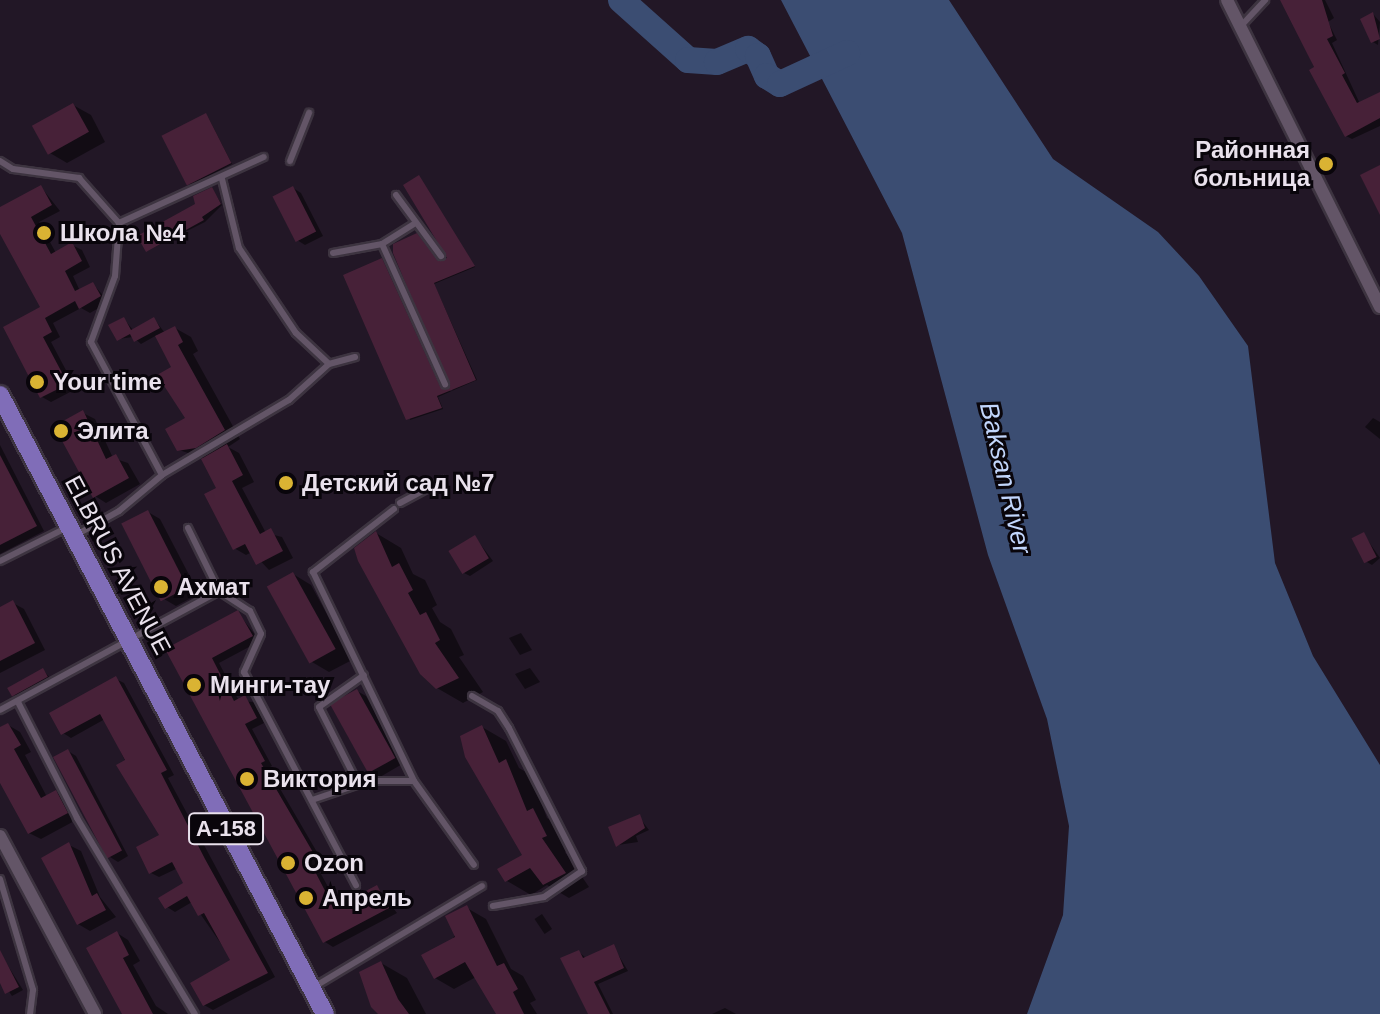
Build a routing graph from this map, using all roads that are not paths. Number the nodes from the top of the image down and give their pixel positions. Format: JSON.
{"nodes":[{"id":1,"x":1227,"y":0,"type":"edge"},
{"id":2,"x":1265,"y":0,"type":"edge"},
{"id":3,"x":1240,"y":27,"type":"junction"},
{"id":4,"x":309,"y":113,"type":"dead end"},
{"id":5,"x":264,"y":157,"type":"dead end"},
{"id":6,"x":0,"y":161,"type":"edge"},
{"id":7,"x":290,"y":161,"type":"dead end"},
{"id":8,"x":222,"y":179,"type":"junction"},
{"id":9,"x":396,"y":195,"type":"dead end"},
{"id":10,"x":119,"y":223,"type":"junction"},
{"id":11,"x":416,"y":223,"type":"junction"},
{"id":12,"x":382,"y":244,"type":"junction"},
{"id":13,"x":333,"y":253,"type":"dead end"},
{"id":14,"x":441,"y":256,"type":"dead end"},
{"id":15,"x":1380,"y":307,"type":"edge"},
{"id":16,"x":355,"y":357,"type":"dead end"},
{"id":17,"x":329,"y":364,"type":"junction"},
{"id":18,"x":445,"y":384,"type":"dead end"},
{"id":19,"x":0,"y":395,"type":"edge"},
{"id":20,"x":162,"y":475,"type":"junction"},
{"id":21,"x":443,"y":480,"type":"dead end"},
{"id":22,"x":400,"y":503,"type":"dead end"},
{"id":23,"x":394,"y":509,"type":"dead end"},
{"id":24,"x":188,"y":528,"type":"dead end"},
{"id":25,"x":73,"y":530,"type":"junction"},
{"id":26,"x":0,"y":561,"type":"edge"},
{"id":27,"x":219,"y":591,"type":"junction"},
{"id":28,"x":131,"y":642,"type":"junction"},
{"id":29,"x":364,"y":675,"type":"junction"},
{"id":30,"x":472,"y":696,"type":"dead end"},
{"id":31,"x":18,"y":702,"type":"junction"},
{"id":32,"x":0,"y":710,"type":"edge"},
{"id":33,"x":414,"y":781,"type":"junction"},
{"id":34,"x":358,"y":784,"type":"junction"},
{"id":35,"x":312,"y":800,"type":"junction"},
{"id":36,"x":0,"y":836,"type":"edge"},
{"id":37,"x":474,"y":865,"type":"dead end"},
{"id":38,"x":0,"y":879,"type":"edge"},
{"id":39,"x":356,"y":885,"type":"dead end"},
{"id":40,"x":482,"y":886,"type":"dead end"},
{"id":41,"x":493,"y":906,"type":"dead end"},
{"id":42,"x":311,"y":989,"type":"junction"},
{"id":43,"x":30,"y":1014,"type":"edge"},
{"id":44,"x":95,"y":1014,"type":"edge"},
{"id":45,"x":195,"y":1014,"type":"edge"},
{"id":46,"x":325,"y":1014,"type":"edge"}],
"edges":[{"from":1,"to":3,"type":"street"},
{"from":2,"to":3,"type":"lane"},
{"from":3,"to":15,"type":"street"},
{"from":4,"to":7,"type":"lane"},
{"from":5,"to":8,"type":"lane"},
{"from":6,"to":10,"type":"lane"},
{"from":8,"to":10,"type":"lane"},
{"from":8,"to":17,"type":"lane"},
{"from":9,"to":11,"type":"lane"},
{"from":10,"to":20,"type":"lane"},
{"from":11,"to":12,"type":"lane"},
{"from":11,"to":14,"type":"lane"},
{"from":12,"to":13,"type":"lane"},
{"from":12,"to":18,"type":"lane"},
{"from":16,"to":17,"type":"lane"},
{"from":17,"to":20,"type":"lane"},
{"from":19,"to":25,"type":"main road","name":"ELBRUS AVENUE","number":"А-158"},
{"from":20,"to":25,"type":"lane"},
{"from":21,"to":22,"type":"lane"},
{"from":23,"to":29,"type":"lane"},
{"from":24,"to":27,"type":"lane"},
{"from":25,"to":26,"type":"lane"},
{"from":25,"to":28,"type":"main road","name":"ELBRUS AVENUE","number":"А-158"},
{"from":27,"to":28,"type":"lane"},
{"from":27,"to":35,"type":"lane"},
{"from":28,"to":31,"type":"lane"},
{"from":28,"to":42,"type":"main road","name":"ELBRUS AVENUE","number":"А-158"},
{"from":29,"to":33,"type":"lane"},
{"from":29,"to":34,"type":"lane"},
{"from":30,"to":41,"type":"lane"},
{"from":31,"to":32,"type":"lane"},
{"from":31,"to":45,"type":"lane"},
{"from":33,"to":34,"type":"lane"},
{"from":33,"to":37,"type":"lane"},
{"from":34,"to":35,"type":"lane"},
{"from":35,"to":39,"type":"lane"},
{"from":36,"to":44,"type":"street"},
{"from":38,"to":43,"type":"lane"},
{"from":40,"to":42,"type":"lane"},
{"from":42,"to":46,"type":"main road","name":"ELBRUS AVENUE","number":"А-158"}]}
